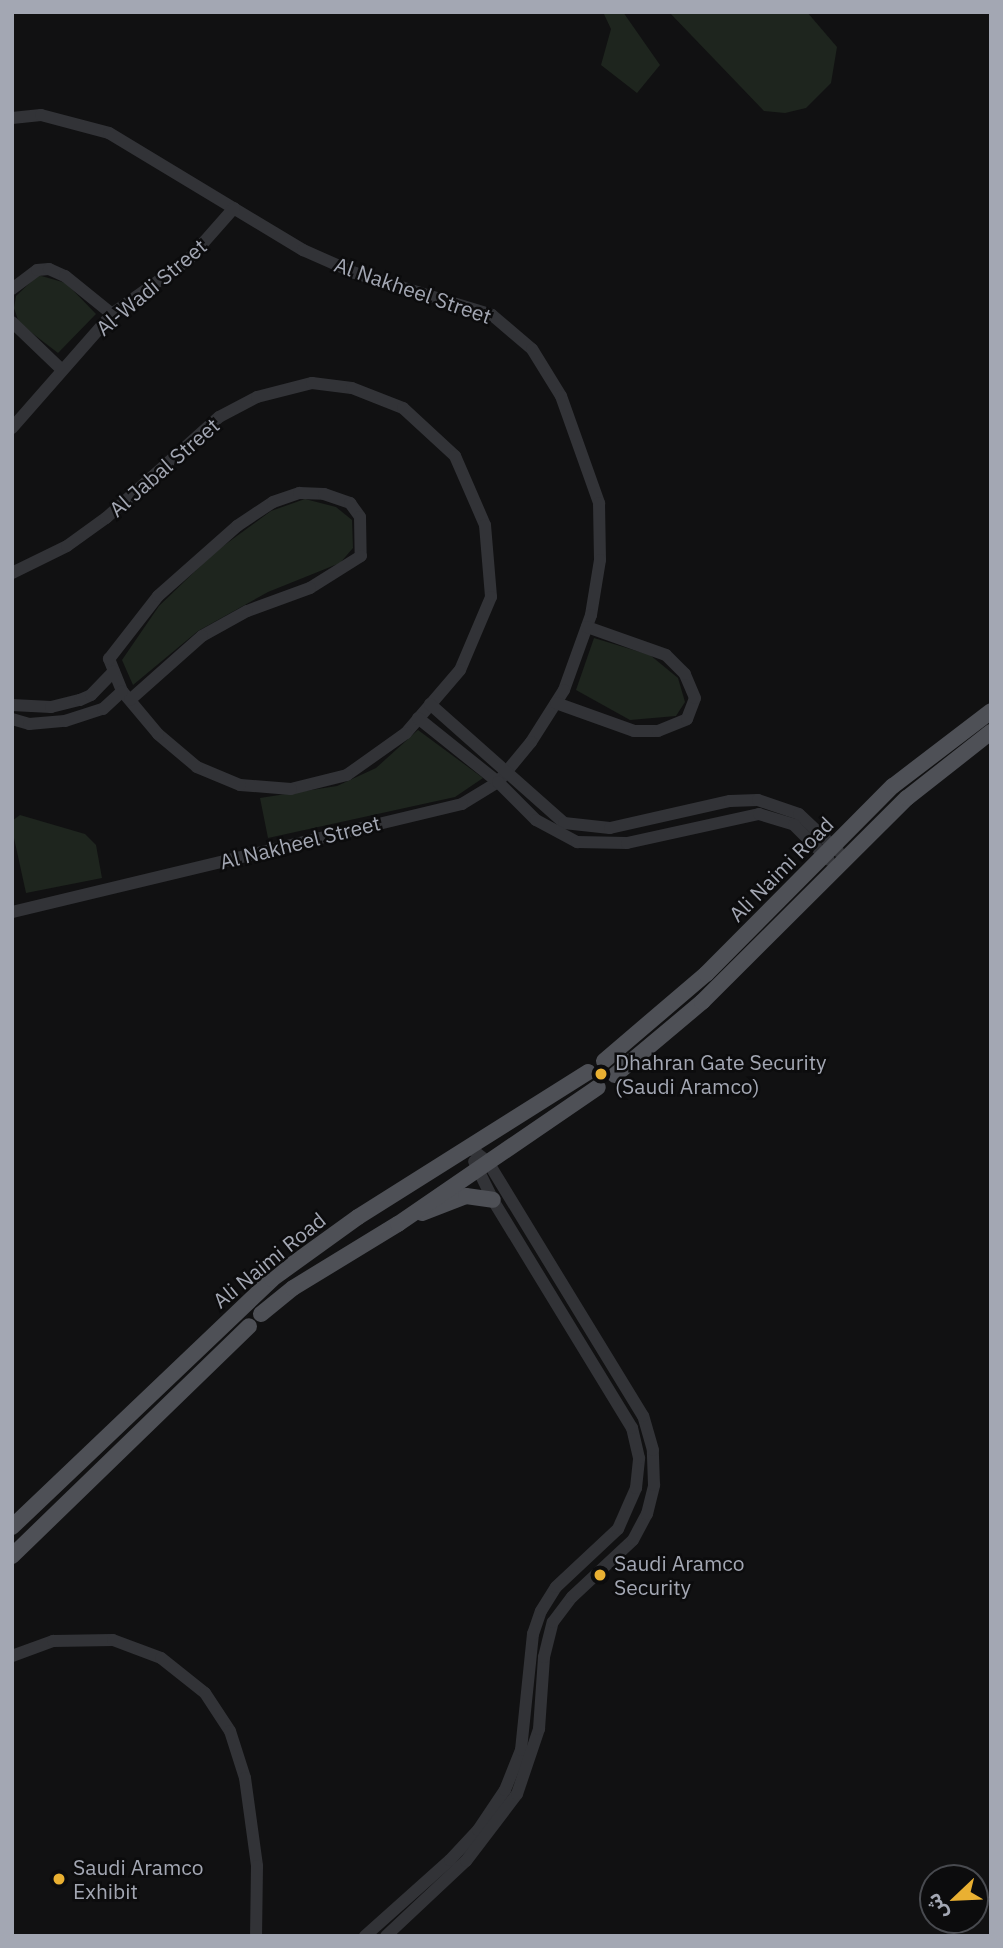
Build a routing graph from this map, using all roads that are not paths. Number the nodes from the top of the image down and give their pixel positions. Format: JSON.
{"nodes":[{"id":1,"x":12,"y":118,"type":"edge"},
{"id":2,"x":234,"y":208,"type":"junction"},
{"id":3,"x":12,"y":289,"type":"edge"},
{"id":4,"x":113,"y":314,"type":"junction"},
{"id":5,"x":12,"y":322,"type":"edge"},
{"id":6,"x":62,"y":370,"type":"junction"},
{"id":7,"x":12,"y":428,"type":"edge"},
{"id":8,"x":12,"y":573,"type":"edge"},
{"id":9,"x":587,"y":627,"type":"junction"},
{"id":10,"x":114,"y":671,"type":"junction"},
{"id":11,"x":126,"y":696,"type":"junction"},
{"id":12,"x":556,"y":703,"type":"junction"},
{"id":13,"x":430,"y":704,"type":"junction"},
{"id":14,"x":12,"y":705,"type":"edge"},
{"id":15,"x":991,"y":711,"type":"edge"},
{"id":16,"x":418,"y":718,"type":"junction"},
{"id":17,"x":12,"y":719,"type":"edge"},
{"id":18,"x":991,"y":732,"type":"edge"},
{"id":19,"x":502,"y":777,"type":"junction"},
{"id":20,"x":829,"y":851,"type":"junction"},
{"id":21,"x":842,"y":862,"type":"junction"},
{"id":22,"x":12,"y":912,"type":"edge"},
{"id":23,"x":622,"y":1046,"type":"junction"},
{"id":24,"x":634,"y":1060,"type":"junction"},
{"id":25,"x":604,"y":1061,"type":"dead end"},
{"id":26,"x":615,"y":1075,"type":"dead end"},
{"id":27,"x":470,"y":1147,"type":"junction"},
{"id":28,"x":482,"y":1166,"type":"junction"},
{"id":29,"x":493,"y":1200,"type":"junction"},
{"id":30,"x":398,"y":1224,"type":"junction"},
{"id":31,"x":261,"y":1314,"type":"dead end"},
{"id":32,"x":249,"y":1326,"type":"dead end"},
{"id":33,"x":12,"y":1527,"type":"edge"},
{"id":34,"x":618,"y":1529,"type":"junction"},
{"id":35,"x":633,"y":1540,"type":"junction"},
{"id":36,"x":12,"y":1556,"type":"edge"},
{"id":37,"x":556,"y":1587,"type":"junction"},
{"id":38,"x":572,"y":1597,"type":"junction"},
{"id":39,"x":12,"y":1656,"type":"edge"},
{"id":40,"x":257,"y":1932,"type":"edge"},
{"id":41,"x":365,"y":1936,"type":"edge"},
{"id":42,"x":386,"y":1936,"type":"edge"}],
"edges":[{"from":1,"to":2,"type":"street","name":"Al Nakheel Street"},
{"from":2,"to":4,"type":"street","name":"Al-Wadi Street"},
{"from":2,"to":9,"type":"street","name":"Al Nakheel Street"},
{"from":3,"to":4,"type":"street"},
{"from":4,"to":6,"type":"street","name":"Al-Wadi Street"},
{"from":5,"to":6,"type":"street"},
{"from":6,"to":7,"type":"street","name":"Al-Wadi Street"},
{"from":8,"to":13,"type":"street","name":"Al Jabal Street"},
{"from":9,"to":12,"type":"street","name":"Al Nakheel Street"},
{"from":9,"to":12,"type":"street"},
{"from":10,"to":11,"type":"street"},
{"from":10,"to":11,"type":"street"},
{"from":10,"to":14,"type":"street"},
{"from":11,"to":16,"type":"street","name":"Al Jabal Street"},
{"from":11,"to":17,"type":"street"},
{"from":12,"to":19,"type":"street","name":"Al Nakheel Street"},
{"from":13,"to":16,"type":"street","name":"Al Jabal Street"},
{"from":13,"to":19,"type":"street"},
{"from":15,"to":20,"type":"main road","name":"Ali Naimi Road"},
{"from":16,"to":19,"type":"street"},
{"from":18,"to":21,"type":"main road","name":"Ali Naimi Road"},
{"from":19,"to":20,"type":"street"},
{"from":19,"to":22,"type":"street","name":"Al Nakheel Street"},
{"from":20,"to":21,"type":"street"},
{"from":20,"to":23,"type":"main road","name":"Ali Naimi Road"},
{"from":21,"to":24,"type":"main road","name":"Ali Naimi Road"},
{"from":23,"to":24,"type":"main road"},
{"from":23,"to":25,"type":"main road","name":"Ali Naimi Road"},
{"from":24,"to":26,"type":"main road","name":"Ali Naimi Road"},
{"from":27,"to":28,"type":"street"},
{"from":27,"to":28,"type":"main road","name":"Ali Naimi Road"},
{"from":27,"to":33,"type":"main road","name":"Ali Naimi Road"},
{"from":28,"to":29,"type":"street"},
{"from":28,"to":30,"type":"main road","name":"Ali Naimi Road"},
{"from":28,"to":35,"type":"street"},
{"from":29,"to":30,"type":"main road"},
{"from":29,"to":34,"type":"street"},
{"from":30,"to":31,"type":"main road","name":"Ali Naimi Road"},
{"from":32,"to":36,"type":"main road","name":"Ali Naimi Road"},
{"from":34,"to":35,"type":"street"},
{"from":34,"to":37,"type":"street"},
{"from":35,"to":38,"type":"street"},
{"from":37,"to":38,"type":"street"},
{"from":37,"to":41,"type":"street"},
{"from":38,"to":42,"type":"street"},
{"from":39,"to":40,"type":"street"}]}
